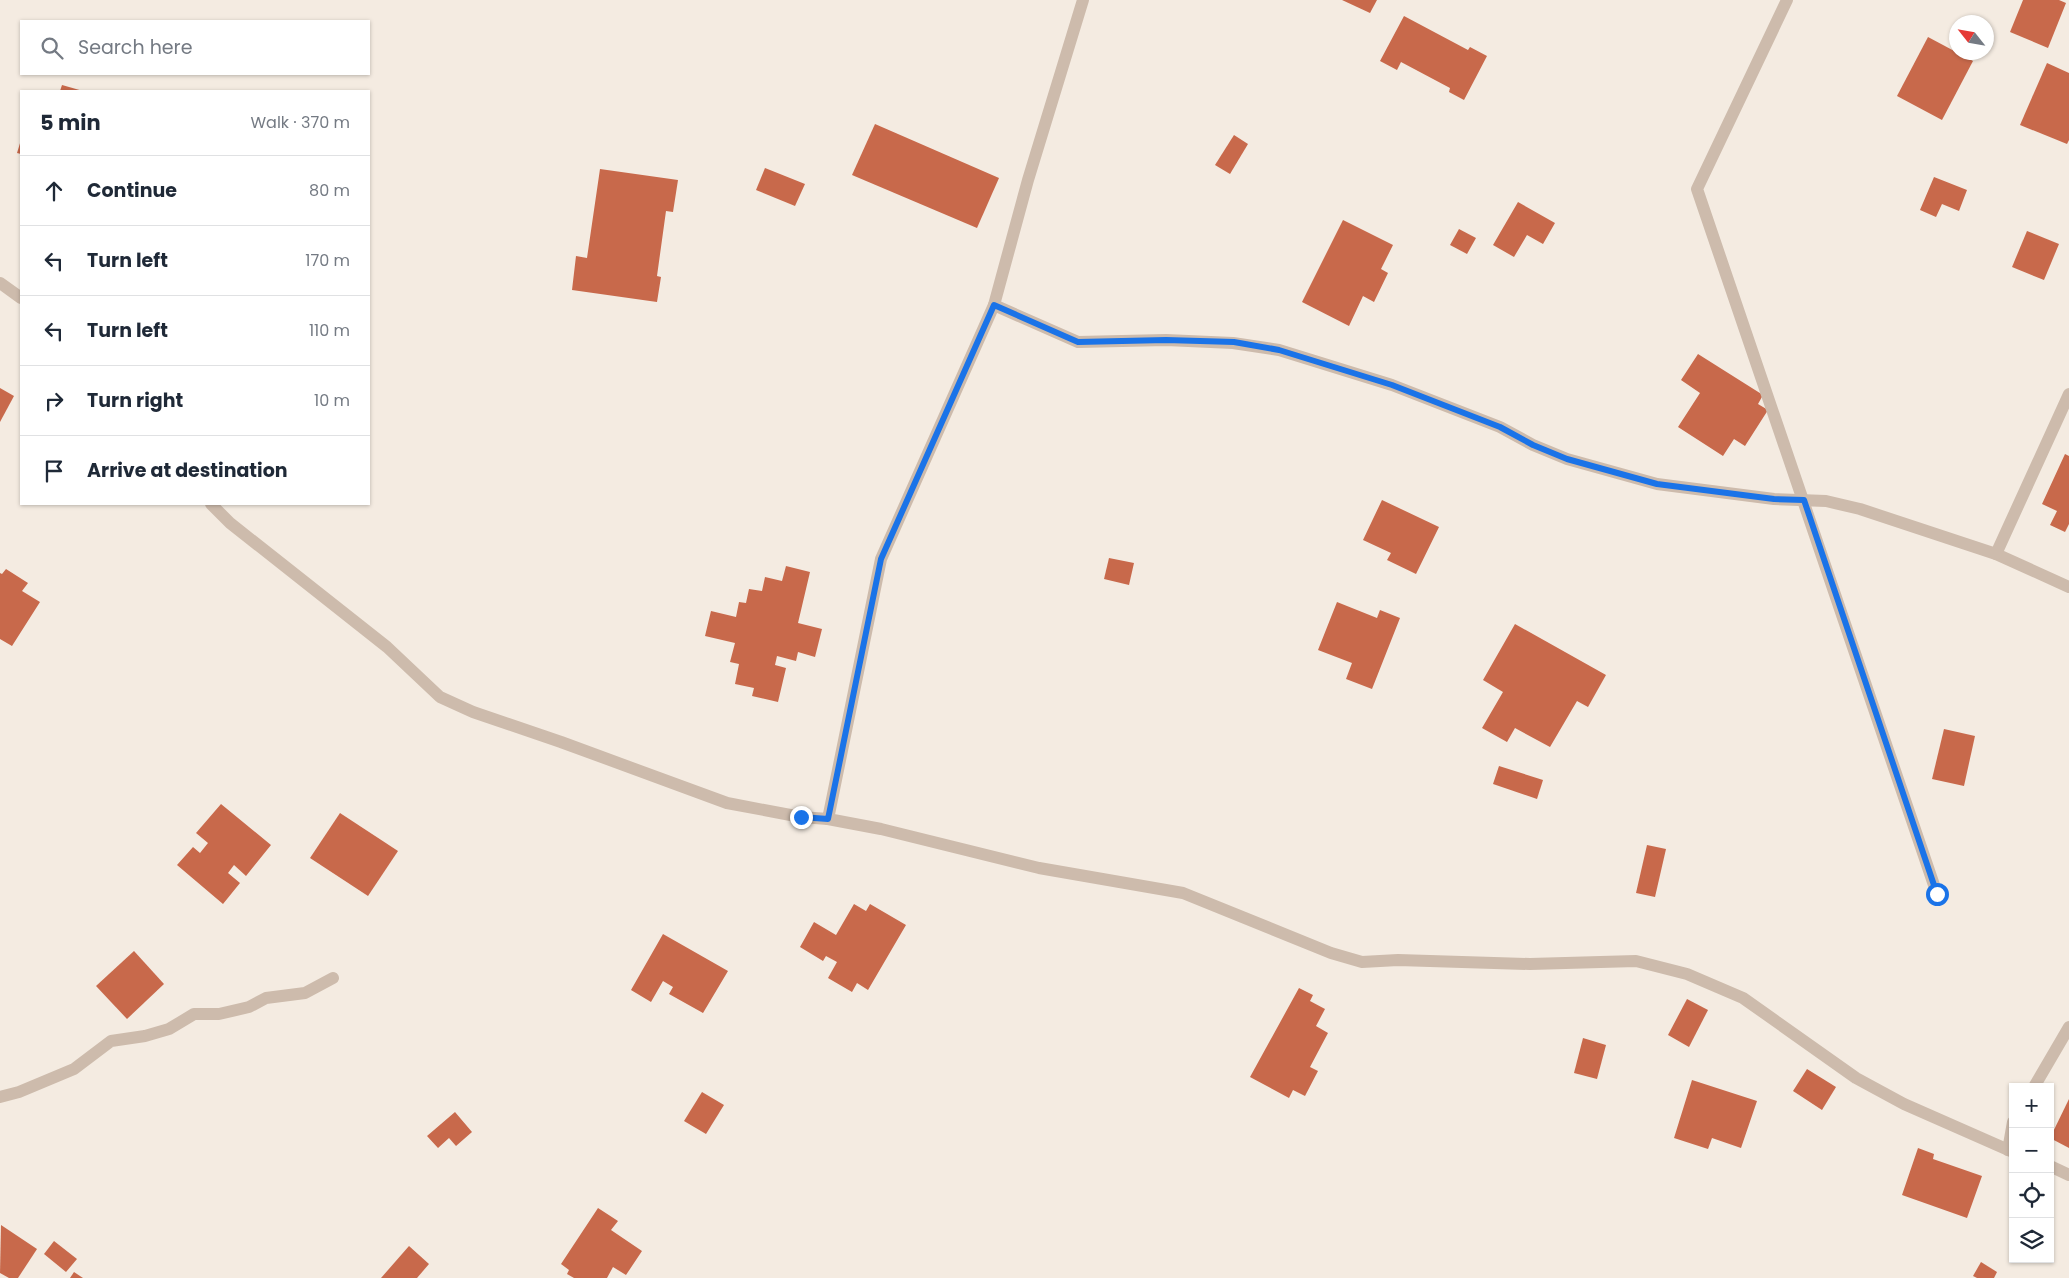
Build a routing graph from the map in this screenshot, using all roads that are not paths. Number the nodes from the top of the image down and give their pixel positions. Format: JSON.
{"nodes":[{"id":1,"x":1083,"y":0,"type":"edge"},
{"id":2,"x":1786,"y":0,"type":"edge"},
{"id":3,"x":0,"y":283,"type":"edge"},
{"id":4,"x":20,"y":297,"type":"edge"},
{"id":5,"x":994,"y":305,"type":"junction"},
{"id":6,"x":2069,"y":394,"type":"edge"},
{"id":7,"x":1804,"y":500,"type":"junction"},
{"id":8,"x":212,"y":505,"type":"edge"},
{"id":9,"x":1996,"y":554,"type":"junction"},
{"id":10,"x":2069,"y":587,"type":"edge"},
{"id":11,"x":828,"y":819,"type":"junction"},
{"id":12,"x":1937,"y":894,"type":"dead end"},
{"id":13,"x":333,"y":978,"type":"dead end"},
{"id":14,"x":2069,"y":1027,"type":"edge"},
{"id":15,"x":2036,"y":1083,"type":"edge"},
{"id":16,"x":0,"y":1096,"type":"edge"},
{"id":17,"x":2009,"y":1151,"type":"edge"},
{"id":18,"x":2054,"y":1168,"type":"edge"},
{"id":19,"x":2069,"y":1175,"type":"edge"}],
"edges":[{"from":1,"to":5,"type":"street"},
{"from":2,"to":7,"type":"street"},
{"from":3,"to":4,"type":"street"},
{"from":5,"to":7,"type":"street"},
{"from":5,"to":11,"type":"street"},
{"from":6,"to":9,"type":"street"},
{"from":7,"to":9,"type":"street"},
{"from":7,"to":12,"type":"street"},
{"from":8,"to":11,"type":"street"},
{"from":9,"to":10,"type":"street"},
{"from":11,"to":17,"type":"street"},
{"from":13,"to":16,"type":"street"},
{"from":14,"to":15,"type":"street"},
{"from":18,"to":19,"type":"street"}]}
